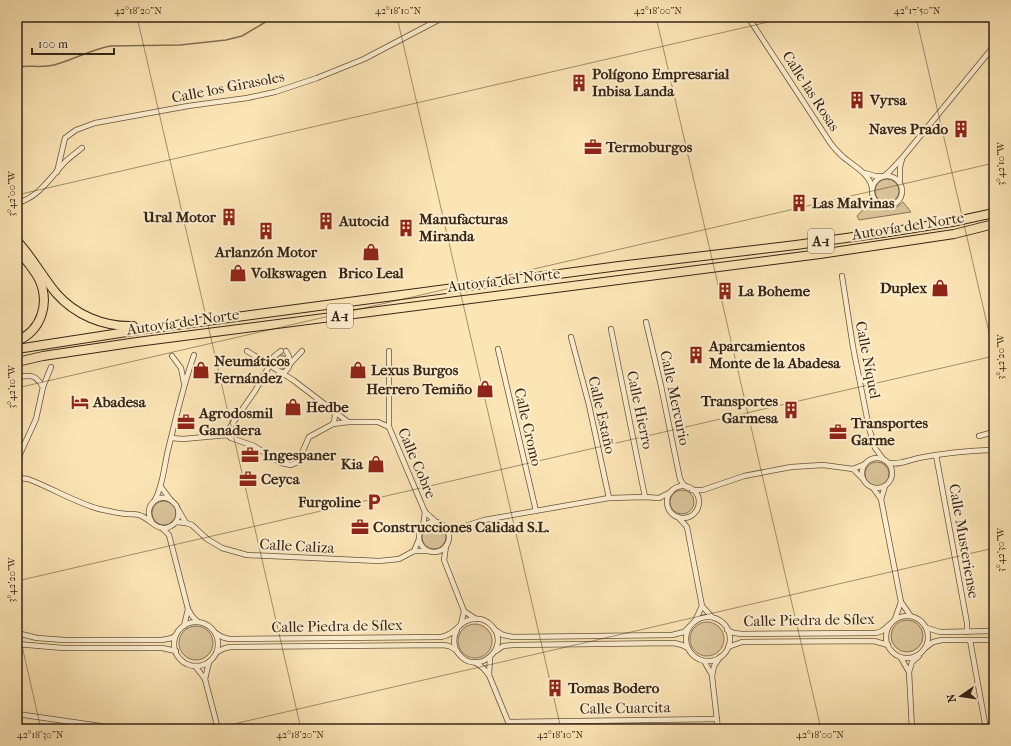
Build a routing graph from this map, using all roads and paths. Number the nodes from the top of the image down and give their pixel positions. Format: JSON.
{"nodes":[{"id":1,"x":444,"y":17,"type":"edge"},
{"id":2,"x":748,"y":17,"type":"edge"},
{"id":3,"x":994,"y":46,"type":"edge"},
{"id":4,"x":82,"y":148,"type":"dead end"},
{"id":5,"x":902,"y":157,"type":"junction"},
{"id":6,"x":57,"y":172,"type":"junction"},
{"id":7,"x":861,"y":172,"type":"junction"},
{"id":8,"x":882,"y":176,"type":"junction"},
{"id":9,"x":900,"y":181,"type":"junction"},
{"id":10,"x":872,"y":188,"type":"junction"},
{"id":11,"x":17,"y":203,"type":"edge"},
{"id":12,"x":994,"y":213,"type":"edge"},
{"id":13,"x":994,"y":224,"type":"edge"},
{"id":14,"x":994,"y":229,"type":"edge"},
{"id":15,"x":954,"y":234,"type":"junction"},
{"id":16,"x":17,"y":241,"type":"edge"},
{"id":17,"x":17,"y":250,"type":"edge"},
{"id":18,"x":842,"y":276,"type":"dead end"},
{"id":19,"x":646,"y":322,"type":"dead end"},
{"id":20,"x":166,"y":326,"type":"junction"},
{"id":21,"x":611,"y":329,"type":"dead end"},
{"id":22,"x":571,"y":337,"type":"dead end"},
{"id":23,"x":17,"y":341,"type":"edge"},
{"id":24,"x":17,"y":349,"type":"edge"},
{"id":25,"x":498,"y":350,"type":"dead end"},
{"id":26,"x":247,"y":351,"type":"dead end"},
{"id":27,"x":302,"y":351,"type":"dead end"},
{"id":28,"x":389,"y":351,"type":"dead end"},
{"id":29,"x":194,"y":355,"type":"dead end"},
{"id":30,"x":172,"y":356,"type":"dead end"},
{"id":31,"x":272,"y":360,"type":"junction"},
{"id":32,"x":17,"y":362,"type":"edge"},
{"id":33,"x":269,"y":366,"type":"junction"},
{"id":34,"x":289,"y":366,"type":"junction"},
{"id":35,"x":51,"y":367,"type":"dead end"},
{"id":36,"x":277,"y":371,"type":"junction"},
{"id":37,"x":17,"y":377,"type":"edge"},
{"id":38,"x":293,"y":380,"type":"junction"},
{"id":39,"x":184,"y":384,"type":"junction"},
{"id":40,"x":42,"y":387,"type":"junction"},
{"id":41,"x":334,"y":411,"type":"junction"},
{"id":42,"x":348,"y":422,"type":"junction"},
{"id":43,"x":333,"y":424,"type":"junction"},
{"id":44,"x":389,"y":427,"type":"junction"},
{"id":45,"x":994,"y":432,"type":"edge"},
{"id":46,"x":227,"y":435,"type":"junction"},
{"id":47,"x":979,"y":436,"type":"dead end"},
{"id":48,"x":171,"y":438,"type":"junction"},
{"id":49,"x":875,"y":448,"type":"junction"},
{"id":50,"x":994,"y":451,"type":"edge"},
{"id":51,"x":936,"y":455,"type":"junction"},
{"id":52,"x":886,"y":461,"type":"junction"},
{"id":53,"x":866,"y":463,"type":"junction"},
{"id":54,"x":899,"y":464,"type":"junction"},
{"id":55,"x":853,"y":469,"type":"junction"},
{"id":56,"x":892,"y":475,"type":"junction"},
{"id":57,"x":19,"y":478,"type":"junction"},
{"id":58,"x":680,"y":478,"type":"junction"},
{"id":59,"x":863,"y":479,"type":"junction"},
{"id":60,"x":885,"y":486,"type":"junction"},
{"id":61,"x":161,"y":487,"type":"junction"},
{"id":62,"x":873,"y":488,"type":"junction"},
{"id":63,"x":690,"y":489,"type":"junction"},
{"id":64,"x":703,"y":490,"type":"junction"},
{"id":65,"x":17,"y":491,"type":"edge"},
{"id":66,"x":672,"y":492,"type":"junction"},
{"id":67,"x":645,"y":497,"type":"junction"},
{"id":68,"x":609,"y":498,"type":"junction"},
{"id":69,"x":659,"y":498,"type":"junction"},
{"id":70,"x":881,"y":499,"type":"junction"},
{"id":71,"x":155,"y":500,"type":"junction"},
{"id":72,"x":170,"y":500,"type":"junction"},
{"id":73,"x":699,"y":503,"type":"junction"},
{"id":74,"x":668,"y":508,"type":"junction"},
{"id":75,"x":149,"y":509,"type":"junction"},
{"id":76,"x":179,"y":511,"type":"junction"},
{"id":77,"x":536,"y":511,"type":"junction"},
{"id":78,"x":425,"y":512,"type":"junction"},
{"id":79,"x":138,"y":514,"type":"junction"},
{"id":80,"x":692,"y":515,"type":"junction"},
{"id":81,"x":678,"y":517,"type":"junction"},
{"id":82,"x":152,"y":522,"type":"junction"},
{"id":83,"x":436,"y":522,"type":"junction"},
{"id":84,"x":175,"y":523,"type":"junction"},
{"id":85,"x":186,"y":523,"type":"junction"},
{"id":86,"x":423,"y":526,"type":"junction"},
{"id":87,"x":687,"y":526,"type":"junction"},
{"id":88,"x":162,"y":528,"type":"junction"},
{"id":89,"x":456,"y":528,"type":"junction"},
{"id":90,"x":446,"y":529,"type":"junction"},
{"id":91,"x":169,"y":536,"type":"junction"},
{"id":92,"x":449,"y":538,"type":"junction"},
{"id":93,"x":419,"y":539,"type":"junction"},
{"id":94,"x":446,"y":546,"type":"junction"},
{"id":95,"x":428,"y":551,"type":"junction"},
{"id":96,"x":414,"y":552,"type":"junction"},
{"id":97,"x":434,"y":552,"type":"junction"},
{"id":98,"x":444,"y":560,"type":"junction"},
{"id":99,"x":901,"y":602,"type":"junction"},
{"id":100,"x":702,"y":606,"type":"junction"},
{"id":101,"x":188,"y":609,"type":"junction"},
{"id":102,"x":464,"y":611,"type":"junction"},
{"id":103,"x":910,"y":615,"type":"junction"},
{"id":104,"x":712,"y":617,"type":"junction"},
{"id":105,"x":476,"y":619,"type":"junction"},
{"id":106,"x":895,"y":619,"type":"junction"},
{"id":107,"x":696,"y":621,"type":"junction"},
{"id":108,"x":198,"y":622,"type":"junction"},
{"id":109,"x":461,"y":624,"type":"junction"},
{"id":110,"x":889,"y":625,"type":"junction"},
{"id":111,"x":184,"y":626,"type":"junction"},
{"id":112,"x":689,"y":627,"type":"junction"},
{"id":113,"x":926,"y":628,"type":"junction"},
{"id":114,"x":457,"y":630,"type":"junction"},
{"id":115,"x":495,"y":630,"type":"junction"},
{"id":116,"x":728,"y":630,"type":"junction"},
{"id":117,"x":994,"y":631,"type":"edge"},
{"id":118,"x":967,"y":632,"type":"junction"},
{"id":119,"x":17,"y":633,"type":"edge"},
{"id":120,"x":216,"y":633,"type":"junction"},
{"id":121,"x":176,"y":635,"type":"junction"},
{"id":122,"x":970,"y":640,"type":"junction"},
{"id":123,"x":994,"y":640,"type":"edge"},
{"id":124,"x":17,"y":644,"type":"edge"},
{"id":125,"x":888,"y":645,"type":"junction"},
{"id":126,"x":728,"y":647,"type":"junction"},
{"id":127,"x":688,"y":648,"type":"junction"},
{"id":128,"x":925,"y":648,"type":"junction"},
{"id":129,"x":456,"y":650,"type":"junction"},
{"id":130,"x":176,"y":651,"type":"junction"},
{"id":131,"x":217,"y":652,"type":"junction"},
{"id":132,"x":494,"y":652,"type":"junction"},
{"id":133,"x":920,"y":654,"type":"junction"},
{"id":134,"x":900,"y":656,"type":"junction"},
{"id":135,"x":490,"y":657,"type":"junction"},
{"id":136,"x":720,"y":657,"type":"junction"},
{"id":137,"x":704,"y":660,"type":"junction"},
{"id":138,"x":208,"y":662,"type":"junction"},
{"id":139,"x":475,"y":662,"type":"junction"},
{"id":140,"x":195,"y":666,"type":"junction"},
{"id":141,"x":909,"y":672,"type":"junction"},
{"id":142,"x":489,"y":675,"type":"junction"},
{"id":143,"x":712,"y":676,"type":"junction"},
{"id":144,"x":205,"y":679,"type":"junction"},
{"id":145,"x":17,"y":714,"type":"edge"},
{"id":146,"x":717,"y":719,"type":"junction"},
{"id":147,"x":508,"y":722,"type":"junction"},
{"id":148,"x":511,"y":728,"type":"edge"},
{"id":149,"x":912,"y":728,"type":"edge"},
{"id":150,"x":122,"y":729,"type":"edge"},
{"id":151,"x":218,"y":729,"type":"edge"},
{"id":152,"x":504,"y":729,"type":"edge"},
{"id":153,"x":718,"y":729,"type":"edge"},
{"id":154,"x":986,"y":729,"type":"edge"}],
"edges":[{"from":1,"to":6,"type":"street","name":"Calle los Girasoles"},
{"from":2,"to":7,"type":"street","name":"Calle las Rosas"},
{"from":3,"to":5,"type":"street"},
{"from":4,"to":6,"type":"street"},
{"from":5,"to":8,"type":"street"},
{"from":5,"to":9,"type":"street"},
{"from":6,"to":11,"type":"street"},
{"from":7,"to":8,"type":"street","name":"Calle las Rosas"},
{"from":7,"to":10,"type":"street","name":"Calle las Rosas"},
{"from":8,"to":9,"type":"street"},
{"from":8,"to":10,"type":"street"},
{"from":9,"to":10,"type":"street"},
{"from":12,"to":20,"type":"highway","name":"Autovía del Norte","number":"A-1"},
{"from":13,"to":15,"type":"highway","name":"Autovía del Norte","number":"A-1"},
{"from":14,"to":15,"type":"highway"},
{"from":15,"to":32,"type":"highway","name":"Autovía del Norte","number":"A-1"},
{"from":16,"to":20,"type":"highway"},
{"from":17,"to":23,"type":"highway"},
{"from":18,"to":49,"type":"street","name":"Calle Níquel"},
{"from":19,"to":58,"type":"street","name":"Calle Mercurio"},
{"from":20,"to":24,"type":"highway","name":"Autovía del Norte","number":"A-1"},
{"from":21,"to":67,"type":"street","name":"Calle Hierro"},
{"from":22,"to":68,"type":"street","name":"Calle Estaño"},
{"from":25,"to":77,"type":"street","name":"Calle Cromo"},
{"from":26,"to":33,"type":"street"},
{"from":27,"to":34,"type":"street"},
{"from":28,"to":44,"type":"street","name":"Calle Cobre"},
{"from":29,"to":39,"type":"street"},
{"from":30,"to":39,"type":"street"},
{"from":31,"to":33,"type":"street"},
{"from":31,"to":34,"type":"street"},
{"from":31,"to":36,"type":"street"},
{"from":33,"to":36,"type":"street"},
{"from":33,"to":46,"type":"street"},
{"from":34,"to":36,"type":"street"},
{"from":34,"to":38,"type":"street"},
{"from":35,"to":40,"type":"street"},
{"from":36,"to":38,"type":"street"},
{"from":37,"to":40,"type":"street"},
{"from":38,"to":41,"type":"street"},
{"from":39,"to":48,"type":"street"},
{"from":40,"to":57,"type":"street"},
{"from":41,"to":42,"type":"street"},
{"from":41,"to":43,"type":"street"},
{"from":42,"to":43,"type":"street"},
{"from":42,"to":44,"type":"street"},
{"from":43,"to":46,"type":"street"},
{"from":44,"to":78,"type":"street","name":"Calle Cobre"},
{"from":45,"to":47,"type":"street"},
{"from":46,"to":48,"type":"street"},
{"from":48,"to":61,"type":"street"},
{"from":49,"to":52,"type":"street","name":"Calle Níquel"},
{"from":49,"to":53,"type":"street"},
{"from":50,"to":51,"type":"street"},
{"from":51,"to":54,"type":"street"},
{"from":51,"to":118,"type":"street","name":"Calle Musteriense"},
{"from":52,"to":53,"type":"street"},
{"from":52,"to":54,"type":"street"},
{"from":52,"to":56,"type":"street"},
{"from":53,"to":55,"type":"street"},
{"from":53,"to":59,"type":"street"},
{"from":54,"to":56,"type":"street"},
{"from":55,"to":59,"type":"street"},
{"from":55,"to":64,"type":"street"},
{"from":56,"to":60,"type":"street"},
{"from":57,"to":65,"type":"street"},
{"from":57,"to":79,"type":"street"},
{"from":58,"to":63,"type":"street","name":"Calle Mercurio"},
{"from":58,"to":66,"type":"street"},
{"from":59,"to":62,"type":"street"},
{"from":60,"to":62,"type":"street"},
{"from":60,"to":70,"type":"street"},
{"from":61,"to":71,"type":"street"},
{"from":61,"to":72,"type":"street"},
{"from":62,"to":70,"type":"street"},
{"from":63,"to":64,"type":"street"},
{"from":63,"to":66,"type":"street"},
{"from":63,"to":73,"type":"street"},
{"from":64,"to":73,"type":"street"},
{"from":66,"to":69,"type":"street"},
{"from":66,"to":74,"type":"street"},
{"from":67,"to":68,"type":"street"},
{"from":67,"to":69,"type":"street"},
{"from":68,"to":77,"type":"street"},
{"from":69,"to":74,"type":"street"},
{"from":70,"to":99,"type":"street"},
{"from":71,"to":72,"type":"street"},
{"from":71,"to":75,"type":"street"},
{"from":72,"to":76,"type":"street"},
{"from":73,"to":80,"type":"street"},
{"from":74,"to":81,"type":"street"},
{"from":75,"to":79,"type":"street"},
{"from":75,"to":82,"type":"street"},
{"from":76,"to":84,"type":"street"},
{"from":76,"to":85,"type":"street","name":"Calle Caliza"},
{"from":77,"to":89,"type":"street"},
{"from":78,"to":83,"type":"street","name":"Calle Cobre"},
{"from":78,"to":86,"type":"street","name":"Calle Cobre"},
{"from":79,"to":82,"type":"street"},
{"from":80,"to":81,"type":"street"},
{"from":80,"to":87,"type":"street"},
{"from":81,"to":87,"type":"street"},
{"from":82,"to":88,"type":"street"},
{"from":83,"to":86,"type":"street"},
{"from":83,"to":90,"type":"street"},
{"from":84,"to":85,"type":"street","name":"Calle Caliza"},
{"from":84,"to":88,"type":"street"},
{"from":84,"to":91,"type":"street"},
{"from":85,"to":96,"type":"street","name":"Calle Caliza"},
{"from":86,"to":93,"type":"street"},
{"from":87,"to":100,"type":"street"},
{"from":88,"to":91,"type":"street"},
{"from":89,"to":90,"type":"street"},
{"from":89,"to":92,"type":"street"},
{"from":90,"to":92,"type":"street"},
{"from":91,"to":101,"type":"street"},
{"from":92,"to":94,"type":"street"},
{"from":93,"to":95,"type":"street"},
{"from":93,"to":96,"type":"street"},
{"from":94,"to":97,"type":"street"},
{"from":94,"to":98,"type":"street"},
{"from":95,"to":96,"type":"street","name":"Calle Caliza"},
{"from":95,"to":97,"type":"street"},
{"from":97,"to":98,"type":"street"},
{"from":98,"to":102,"type":"street"},
{"from":99,"to":103,"type":"street"},
{"from":99,"to":106,"type":"street"},
{"from":100,"to":104,"type":"street"},
{"from":100,"to":107,"type":"street"},
{"from":101,"to":108,"type":"street"},
{"from":101,"to":111,"type":"street"},
{"from":102,"to":105,"type":"street"},
{"from":102,"to":109,"type":"street"},
{"from":103,"to":106,"type":"street"},
{"from":103,"to":113,"type":"street"},
{"from":104,"to":107,"type":"street"},
{"from":104,"to":116,"type":"street"},
{"from":105,"to":109,"type":"street"},
{"from":105,"to":115,"type":"street"},
{"from":106,"to":110,"type":"street"},
{"from":107,"to":112,"type":"street"},
{"from":108,"to":111,"type":"street"},
{"from":108,"to":120,"type":"street"},
{"from":109,"to":114,"type":"street"},
{"from":110,"to":116,"type":"street","name":"Calle Piedra de Sílex"},
{"from":110,"to":125,"type":"street"},
{"from":111,"to":121,"type":"street"},
{"from":112,"to":115,"type":"street"},
{"from":112,"to":127,"type":"street"},
{"from":113,"to":118,"type":"street"},
{"from":113,"to":128,"type":"street"},
{"from":114,"to":120,"type":"street","name":"Calle Piedra de Sílex"},
{"from":114,"to":129,"type":"street"},
{"from":115,"to":132,"type":"street"},
{"from":116,"to":126,"type":"street"},
{"from":117,"to":118,"type":"street"},
{"from":119,"to":121,"type":"street"},
{"from":120,"to":131,"type":"street"},
{"from":121,"to":130,"type":"street"},
{"from":122,"to":123,"type":"street"},
{"from":122,"to":128,"type":"street"},
{"from":122,"to":154,"type":"street"},
{"from":124,"to":130,"type":"street"},
{"from":125,"to":126,"type":"street","name":"Calle Piedra de Sílex"},
{"from":125,"to":134,"type":"street"},
{"from":126,"to":136,"type":"street"},
{"from":127,"to":132,"type":"street"},
{"from":127,"to":137,"type":"street"},
{"from":128,"to":133,"type":"street"},
{"from":129,"to":131,"type":"street","name":"Calle Piedra de Sílex"},
{"from":129,"to":139,"type":"street"},
{"from":130,"to":140,"type":"street"},
{"from":131,"to":138,"type":"street"},
{"from":132,"to":135,"type":"street"},
{"from":133,"to":134,"type":"street"},
{"from":133,"to":141,"type":"street"},
{"from":134,"to":141,"type":"street"},
{"from":135,"to":139,"type":"street"},
{"from":135,"to":142,"type":"street"},
{"from":136,"to":137,"type":"street"},
{"from":136,"to":143,"type":"street"},
{"from":137,"to":143,"type":"street"},
{"from":138,"to":140,"type":"street"},
{"from":138,"to":144,"type":"street"},
{"from":139,"to":142,"type":"street"},
{"from":140,"to":144,"type":"street"},
{"from":141,"to":149,"type":"street"},
{"from":142,"to":147,"type":"street"},
{"from":143,"to":146,"type":"street"},
{"from":144,"to":151,"type":"street"},
{"from":145,"to":150,"type":"street"},
{"from":146,"to":147,"type":"street","name":"Calle Cuarcita"},
{"from":146,"to":153,"type":"street"},
{"from":147,"to":148,"type":"street"},
{"from":148,"to":152,"type":"street"},
{"from":149,"to":153,"type":"street"}]}
